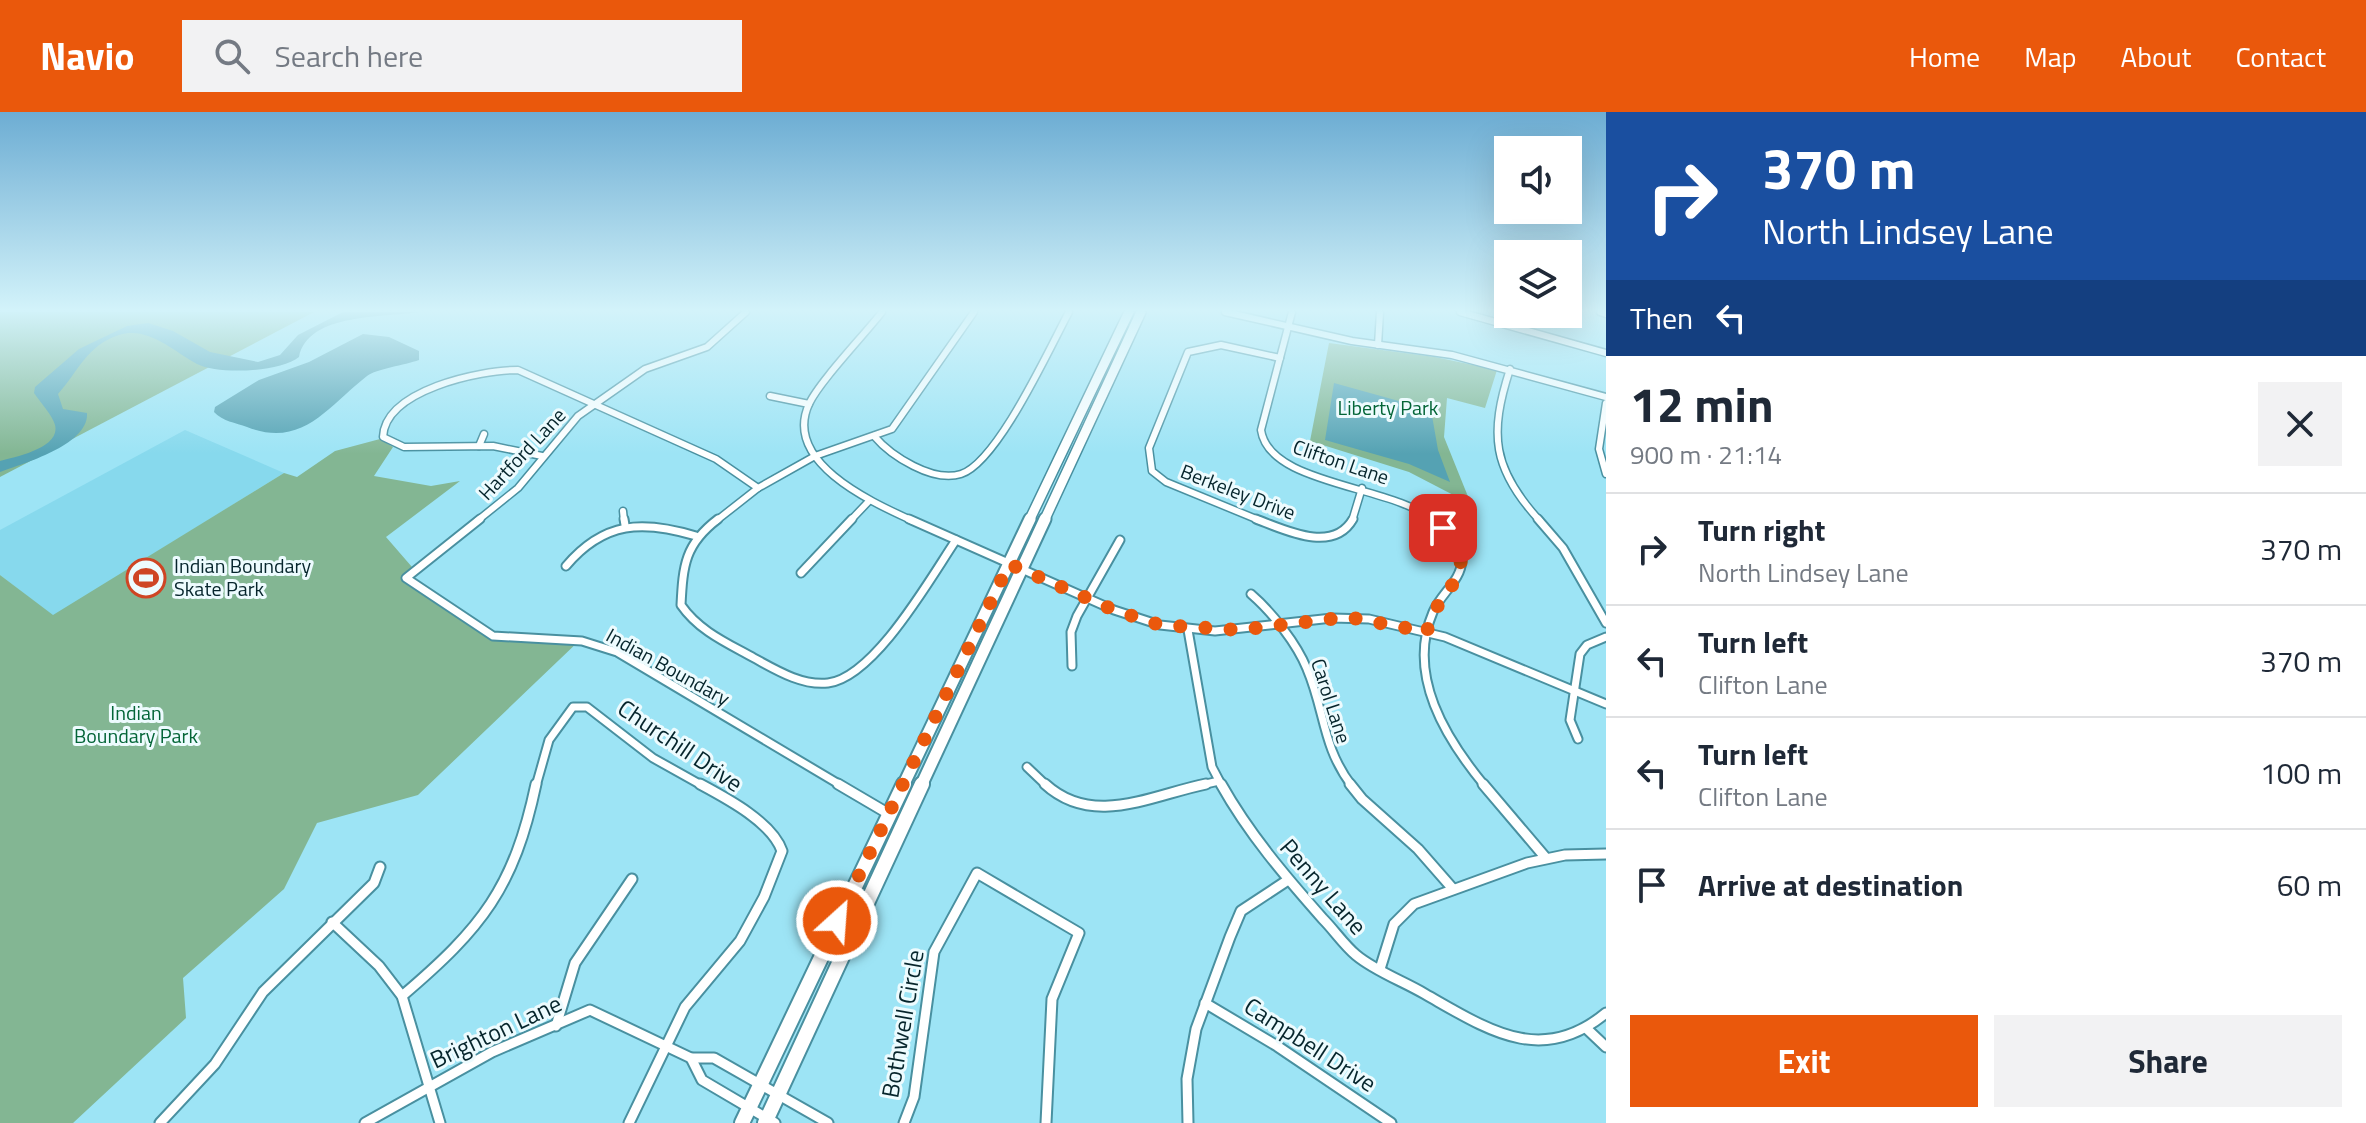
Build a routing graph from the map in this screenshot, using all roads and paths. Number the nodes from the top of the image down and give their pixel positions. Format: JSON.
{"nodes":[{"id":1,"x":673,"y":359,"type":"edge"},
{"id":2,"x":845,"y":359,"type":"edge"},
{"id":3,"x":942,"y":359,"type":"edge"},
{"id":4,"x":1043,"y":359,"type":"edge"},
{"id":5,"x":1107,"y":359,"type":"edge"},
{"id":6,"x":1119,"y":359,"type":"edge"},
{"id":7,"x":1185,"y":359,"type":"edge"},
{"id":8,"x":1280,"y":359,"type":"edge"},
{"id":9,"x":1469,"y":359,"type":"edge"},
{"id":10,"x":1510,"y":369,"type":"junction"},
{"id":11,"x":770,"y":396,"type":"dead end"},
{"id":12,"x":1606,"y":397,"type":"edge"},
{"id":13,"x":1606,"y":403,"type":"edge"},
{"id":14,"x":809,"y":404,"type":"junction"},
{"id":15,"x":595,"y":405,"type":"junction"},
{"id":16,"x":484,"y":434,"type":"dead end"},
{"id":17,"x":874,"y":436,"type":"junction"},
{"id":18,"x":1603,"y":445,"type":"edge"},
{"id":19,"x":479,"y":446,"type":"junction"},
{"id":20,"x":542,"y":456,"type":"junction"},
{"id":21,"x":815,"y":456,"type":"junction"},
{"id":22,"x":1606,"y":474,"type":"edge"},
{"id":23,"x":758,"y":488,"type":"junction"},
{"id":24,"x":1362,"y":488,"type":"junction"},
{"id":25,"x":869,"y":501,"type":"junction"},
{"id":26,"x":623,"y":511,"type":"dead end"},
{"id":27,"x":625,"y":525,"type":"junction"},
{"id":28,"x":696,"y":536,"type":"junction"},
{"id":29,"x":956,"y":540,"type":"junction"},
{"id":30,"x":1120,"y":540,"type":"dead end"},
{"id":31,"x":1009,"y":564,"type":"junction"},
{"id":32,"x":566,"y":566,"type":"dead end"},
{"id":33,"x":1022,"y":569,"type":"junction"},
{"id":34,"x":801,"y":573,"type":"dead end"},
{"id":35,"x":406,"y":578,"type":"joint"},
{"id":36,"x":1251,"y":594,"type":"dead end"},
{"id":37,"x":1087,"y":598,"type":"junction"},
{"id":38,"x":1606,"y":623,"type":"edge"},
{"id":39,"x":1278,"y":624,"type":"junction"},
{"id":40,"x":1188,"y":630,"type":"junction"},
{"id":41,"x":1427,"y":632,"type":"junction"},
{"id":42,"x":1606,"y":637,"type":"edge"},
{"id":43,"x":1072,"y":666,"type":"dead end"},
{"id":44,"x":1573,"y":689,"type":"junction"},
{"id":45,"x":1606,"y":704,"type":"edge"},
{"id":46,"x":1578,"y":739,"type":"dead end"},
{"id":47,"x":1027,"y":767,"type":"dead end"},
{"id":48,"x":1219,"y":781,"type":"junction"},
{"id":49,"x":890,"y":814,"type":"junction"},
{"id":50,"x":906,"y":821,"type":"junction"},
{"id":51,"x":1606,"y":854,"type":"edge"},
{"id":52,"x":1545,"y":857,"type":"junction"},
{"id":53,"x":380,"y":867,"type":"dead end"},
{"id":54,"x":632,"y":879,"type":"dead end"},
{"id":55,"x":1288,"y":880,"type":"junction"},
{"id":56,"x":1453,"y":889,"type":"junction"},
{"id":57,"x":332,"y":922,"type":"junction"},
{"id":58,"x":1380,"y":969,"type":"junction"},
{"id":59,"x":402,"y":996,"type":"junction"},
{"id":60,"x":1205,"y":1003,"type":"junction"},
{"id":61,"x":1606,"y":1013,"type":"edge"},
{"id":62,"x":556,"y":1026,"type":"junction"},
{"id":63,"x":1587,"y":1029,"type":"junction"},
{"id":64,"x":665,"y":1043,"type":"junction"},
{"id":65,"x":1606,"y":1047,"type":"edge"},
{"id":66,"x":691,"y":1058,"type":"junction"},
{"id":67,"x":761,"y":1084,"type":"junction"},
{"id":68,"x":427,"y":1087,"type":"junction"},
{"id":69,"x":779,"y":1094,"type":"junction"},
{"id":70,"x":749,"y":1108,"type":"junction"},
{"id":71,"x":769,"y":1122,"type":"edge"},
{"id":72,"x":160,"y":1123,"type":"edge"},
{"id":73,"x":365,"y":1123,"type":"edge"},
{"id":74,"x":440,"y":1123,"type":"edge"},
{"id":75,"x":629,"y":1123,"type":"edge"},
{"id":76,"x":742,"y":1123,"type":"edge"},
{"id":77,"x":828,"y":1123,"type":"edge"},
{"id":78,"x":904,"y":1123,"type":"edge"},
{"id":79,"x":1046,"y":1123,"type":"edge"},
{"id":80,"x":1188,"y":1123,"type":"edge"},
{"id":81,"x":1391,"y":1123,"type":"edge"}],
"edges":[{"from":1,"to":15,"type":"street","name":"Hartford Lane"},
{"from":2,"to":14,"type":"street"},
{"from":3,"to":17,"type":"street"},
{"from":4,"to":17,"type":"street"},
{"from":5,"to":31,"type":"main road"},
{"from":6,"to":33,"type":"main road"},
{"from":7,"to":24,"type":"street","name":"Berkeley Drive"},
{"from":8,"to":24,"type":"street","name":"Clifton Lane"},
{"from":9,"to":10,"type":"street"},
{"from":10,"to":12,"type":"street"},
{"from":10,"to":38,"type":"street"},
{"from":11,"to":14,"type":"street"},
{"from":13,"to":18,"type":"street"},
{"from":14,"to":21,"type":"street"},
{"from":15,"to":19,"type":"street"},
{"from":15,"to":20,"type":"street","name":"Hartford Lane"},
{"from":15,"to":23,"type":"street"},
{"from":16,"to":19,"type":"street"},
{"from":17,"to":21,"type":"street"},
{"from":18,"to":22,"type":"street"},
{"from":19,"to":20,"type":"street"},
{"from":20,"to":35,"type":"street","name":"Hartford Lane"},
{"from":21,"to":23,"type":"street"},
{"from":21,"to":25,"type":"street"},
{"from":23,"to":28,"type":"street"},
{"from":24,"to":41,"type":"street","name":"Clifton Lane"},
{"from":25,"to":29,"type":"street"},
{"from":25,"to":34,"type":"street"},
{"from":26,"to":27,"type":"street"},
{"from":27,"to":28,"type":"street"},
{"from":27,"to":32,"type":"street"},
{"from":28,"to":29,"type":"street"},
{"from":29,"to":31,"type":"street"},
{"from":30,"to":37,"type":"street"},
{"from":31,"to":33,"type":"street"},
{"from":31,"to":49,"type":"main road"},
{"from":33,"to":37,"type":"street"},
{"from":33,"to":50,"type":"main road"},
{"from":35,"to":49,"type":"street","name":"Indian Boundary"},
{"from":36,"to":39,"type":"street","name":"Carol Lane"},
{"from":37,"to":40,"type":"street"},
{"from":37,"to":43,"type":"street"},
{"from":39,"to":40,"type":"street"},
{"from":39,"to":41,"type":"street"},
{"from":39,"to":56,"type":"street","name":"Carol Lane"},
{"from":40,"to":48,"type":"street","name":"Penny Lane"},
{"from":41,"to":44,"type":"street"},
{"from":41,"to":52,"type":"street","name":"Clifton Lane"},
{"from":42,"to":44,"type":"street"},
{"from":44,"to":45,"type":"street"},
{"from":44,"to":46,"type":"street"},
{"from":47,"to":48,"type":"street"},
{"from":48,"to":55,"type":"street","name":"Penny Lane"},
{"from":49,"to":50,"type":"street","name":"Indian Boundary"},
{"from":49,"to":67,"type":"main road"},
{"from":50,"to":69,"type":"main road"},
{"from":51,"to":52,"type":"street"},
{"from":52,"to":56,"type":"street"},
{"from":53,"to":57,"type":"street"},
{"from":54,"to":62,"type":"street"},
{"from":55,"to":58,"type":"street","name":"Penny Lane"},
{"from":55,"to":60,"type":"street"},
{"from":56,"to":58,"type":"street"},
{"from":57,"to":59,"type":"street"},
{"from":57,"to":72,"type":"street"},
{"from":58,"to":63,"type":"street","name":"Penny Lane"},
{"from":59,"to":64,"type":"street","name":"Churchill Drive"},
{"from":59,"to":68,"type":"street"},
{"from":60,"to":80,"type":"street"},
{"from":60,"to":81,"type":"street","name":"Campbell Drive"},
{"from":61,"to":63,"type":"street","name":"Penny Lane"},
{"from":62,"to":64,"type":"street","name":"Brighton Lane"},
{"from":62,"to":68,"type":"street","name":"Brighton Lane"},
{"from":63,"to":65,"type":"street"},
{"from":64,"to":66,"type":"street","name":"Brighton Lane"},
{"from":64,"to":75,"type":"street","name":"Churchill Drive"},
{"from":66,"to":67,"type":"street","name":"Brighton Lane"},
{"from":66,"to":70,"type":"street","name":"Brighton Lane"},
{"from":67,"to":69,"type":"street","name":"Brighton Lane"},
{"from":67,"to":70,"type":"main road"},
{"from":68,"to":73,"type":"street","name":"Brighton Lane"},
{"from":68,"to":74,"type":"street"},
{"from":69,"to":71,"type":"main road"},
{"from":69,"to":77,"type":"street","name":"Brighton Lane"},
{"from":70,"to":71,"type":"street","name":"Brighton Lane"},
{"from":70,"to":76,"type":"main road"},
{"from":78,"to":79,"type":"street","name":"Bothwell Circle"}]}
